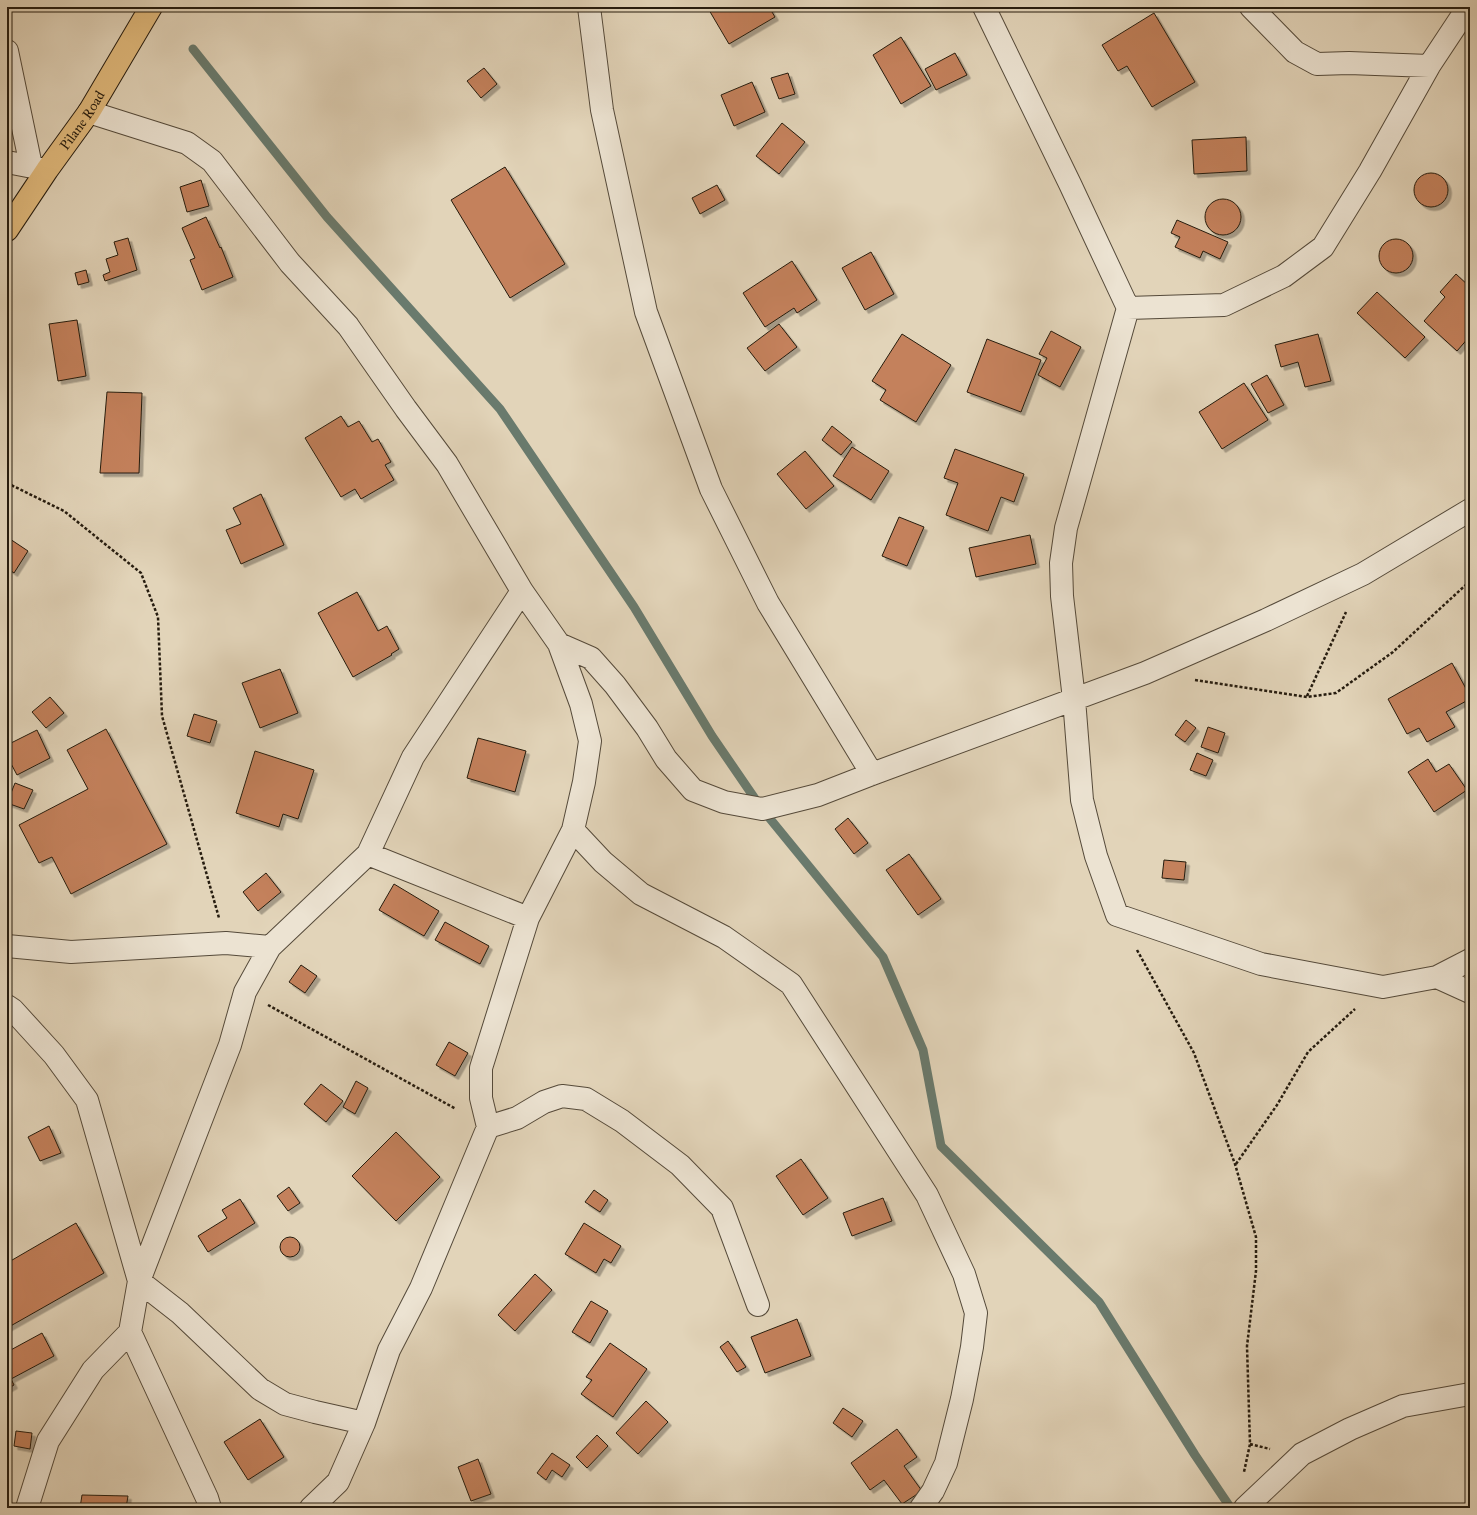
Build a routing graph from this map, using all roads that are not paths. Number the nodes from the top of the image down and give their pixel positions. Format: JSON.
{"nodes":[{"id":1,"x":151,"y":7,"type":"edge"},
{"id":2,"x":589,"y":7,"type":"edge"},
{"id":3,"x":984,"y":7,"type":"edge"},
{"id":4,"x":1251,"y":7,"type":"edge"},
{"id":5,"x":1468,"y":7,"type":"edge"},
{"id":6,"x":7,"y":51,"type":"edge"},
{"id":7,"x":1429,"y":66,"type":"junction"},
{"id":8,"x":89,"y":112,"type":"junction"},
{"id":9,"x":7,"y":162,"type":"edge"},
{"id":10,"x":39,"y":168,"type":"junction"},
{"id":11,"x":7,"y":230,"type":"edge"},
{"id":12,"x":1128,"y":308,"type":"junction"},
{"id":13,"x":1470,"y":510,"type":"edge"},
{"id":14,"x":522,"y":591,"type":"junction"},
{"id":15,"x":559,"y":644,"type":"junction"},
{"id":16,"x":1074,"y":699,"type":"junction"},
{"id":17,"x":872,"y":774,"type":"junction"},
{"id":18,"x":573,"y":830,"type":"junction"},
{"id":19,"x":368,"y":854,"type":"junction"},
{"id":20,"x":528,"y":918,"type":"junction"},
{"id":21,"x":7,"y":946,"type":"edge"},
{"id":22,"x":270,"y":947,"type":"junction"},
{"id":23,"x":1470,"y":960,"type":"edge"},
{"id":24,"x":1437,"y":977,"type":"junction"},
{"id":25,"x":1470,"y":992,"type":"edge"},
{"id":26,"x":7,"y":1006,"type":"edge"},
{"id":27,"x":488,"y":1127,"type":"junction"},
{"id":28,"x":139,"y":1281,"type":"junction"},
{"id":29,"x":758,"y":1305,"type":"dead end"},
{"id":30,"x":130,"y":1332,"type":"junction"},
{"id":31,"x":1470,"y":1394,"type":"edge"},
{"id":32,"x":364,"y":1423,"type":"junction"},
{"id":33,"x":27,"y":1508,"type":"edge"},
{"id":34,"x":210,"y":1508,"type":"edge"},
{"id":35,"x":312,"y":1508,"type":"edge"},
{"id":36,"x":921,"y":1508,"type":"edge"},
{"id":37,"x":1244,"y":1508,"type":"edge"}],
"edges":[{"from":1,"to":8,"type":"main road","name":"Pilane Road"},
{"from":2,"to":17,"type":"street"},
{"from":3,"to":12,"type":"street"},
{"from":4,"to":7,"type":"street"},
{"from":5,"to":7,"type":"street"},
{"from":6,"to":10,"type":"street"},
{"from":7,"to":12,"type":"street"},
{"from":8,"to":10,"type":"main road","name":"Pilane Road"},
{"from":8,"to":14,"type":"street"},
{"from":9,"to":10,"type":"street"},
{"from":10,"to":11,"type":"main road","name":"Pilane Road"},
{"from":12,"to":16,"type":"street"},
{"from":13,"to":16,"type":"street"},
{"from":14,"to":15,"type":"street"},
{"from":14,"to":19,"type":"street"},
{"from":15,"to":17,"type":"street"},
{"from":15,"to":18,"type":"street"},
{"from":16,"to":17,"type":"street"},
{"from":16,"to":24,"type":"street"},
{"from":18,"to":20,"type":"street"},
{"from":18,"to":36,"type":"street"},
{"from":19,"to":20,"type":"street"},
{"from":19,"to":22,"type":"street"},
{"from":20,"to":27,"type":"street"},
{"from":21,"to":22,"type":"street"},
{"from":22,"to":28,"type":"street"},
{"from":23,"to":24,"type":"street"},
{"from":24,"to":25,"type":"street"},
{"from":26,"to":28,"type":"street"},
{"from":27,"to":29,"type":"street"},
{"from":27,"to":32,"type":"street"},
{"from":28,"to":30,"type":"street"},
{"from":28,"to":32,"type":"street"},
{"from":30,"to":33,"type":"street"},
{"from":30,"to":34,"type":"street"},
{"from":31,"to":37,"type":"street"},
{"from":32,"to":35,"type":"street"}]}
